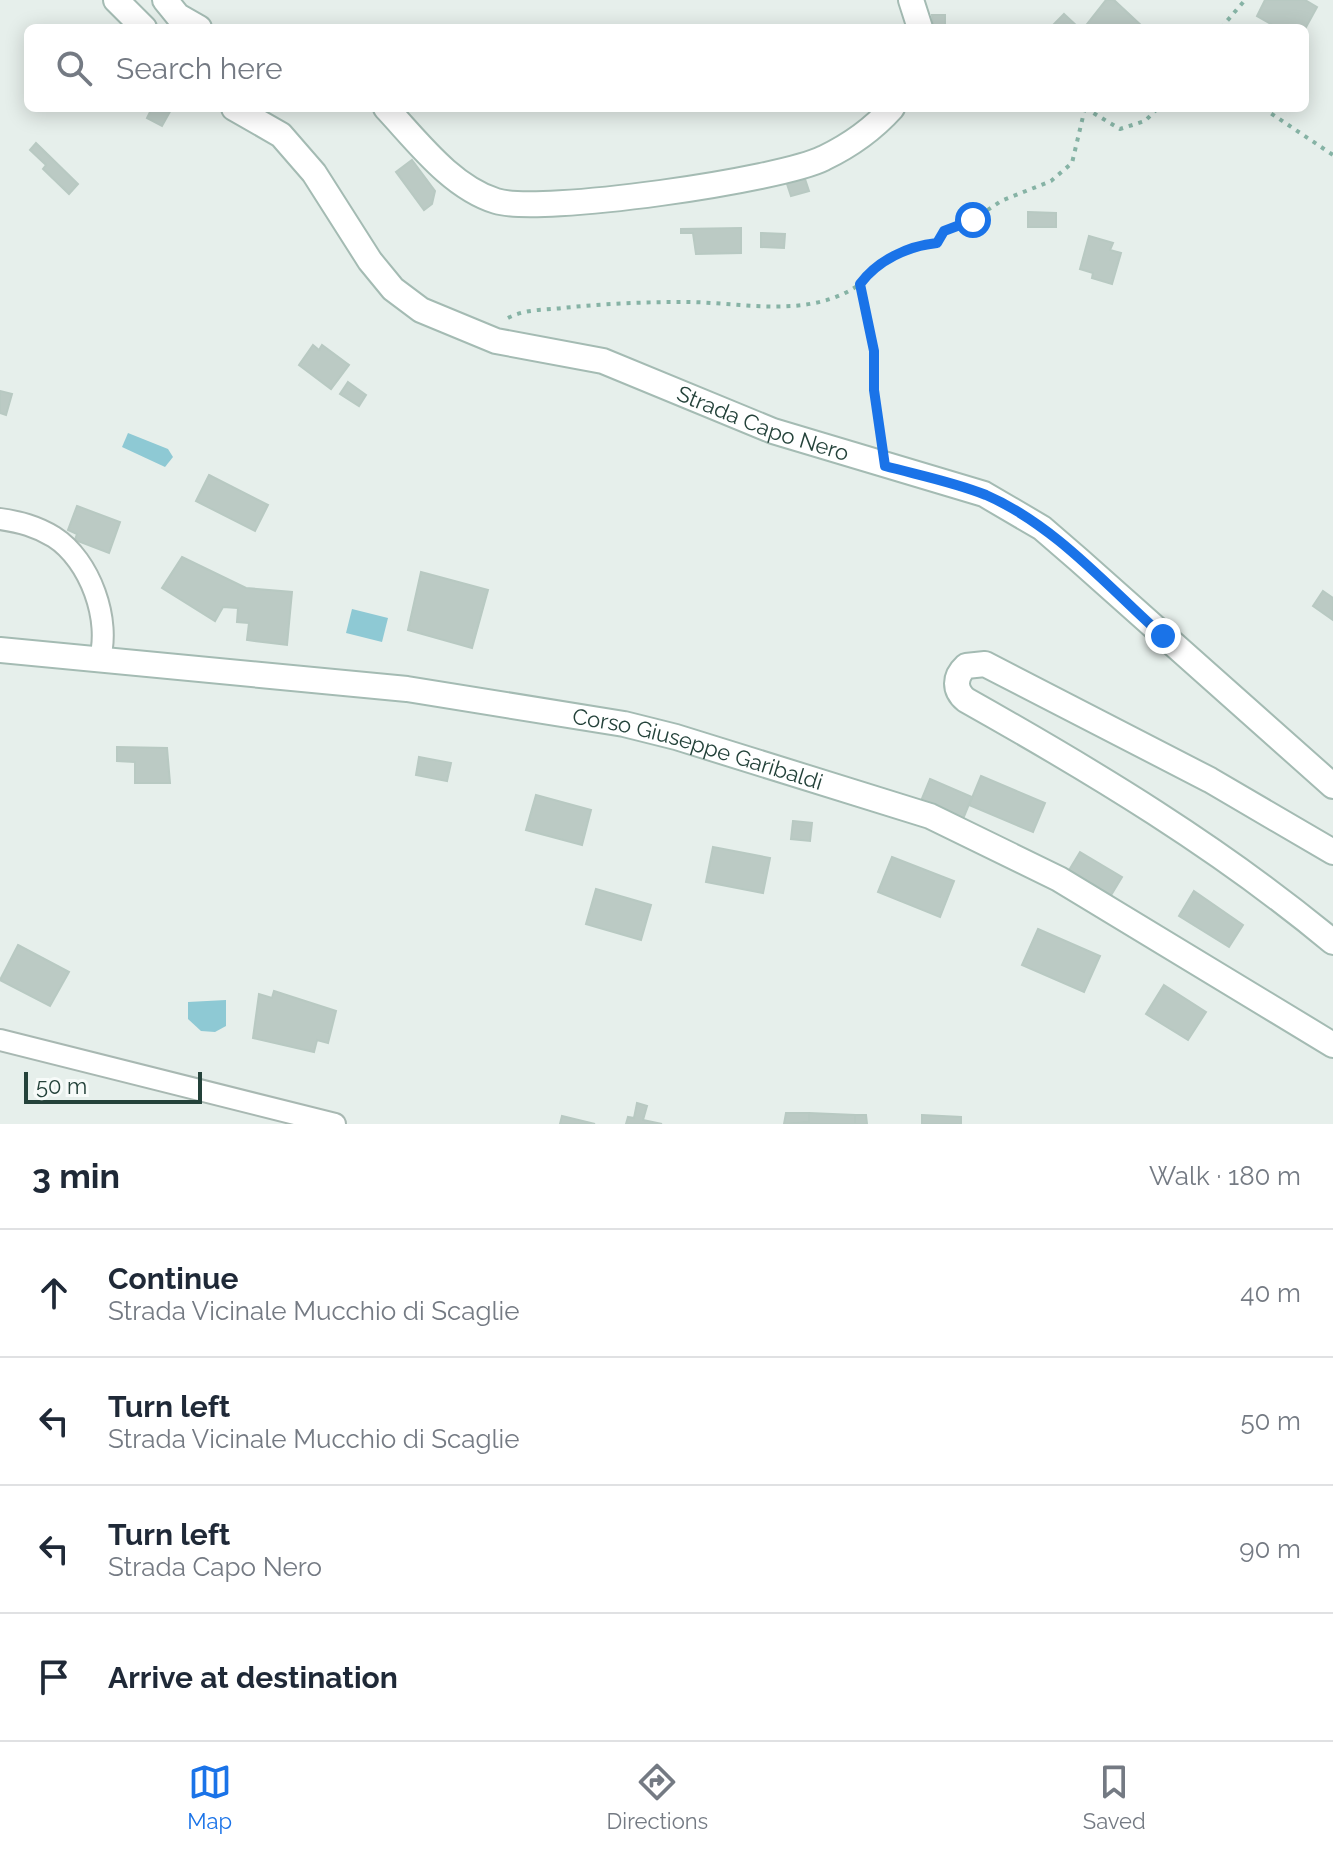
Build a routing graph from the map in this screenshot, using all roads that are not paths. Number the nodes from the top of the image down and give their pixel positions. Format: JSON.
{"nodes":[{"id":1,"x":116,"y":0,"type":"edge"},
{"id":2,"x":165,"y":0,"type":"edge"},
{"id":3,"x":911,"y":0,"type":"edge"},
{"id":4,"x":140,"y":24,"type":"edge"},
{"id":5,"x":192,"y":24,"type":"edge"},
{"id":6,"x":919,"y":24,"type":"edge"},
{"id":7,"x":241,"y":112,"type":"edge"},
{"id":8,"x":390,"y":112,"type":"edge"},
{"id":9,"x":887,"y":112,"type":"edge"},
{"id":10,"x":0,"y":519,"type":"edge"},
{"id":11,"x":0,"y":650,"type":"edge"},
{"id":12,"x":99,"y":661,"type":"junction"},
{"id":13,"x":1333,"y":786,"type":"edge"},
{"id":14,"x":1333,"y":852,"type":"edge"},
{"id":15,"x":1333,"y":942,"type":"edge"},
{"id":16,"x":0,"y":1040,"type":"edge"},
{"id":17,"x":1333,"y":1045,"type":"edge"},
{"id":18,"x":335,"y":1124,"type":"edge"}],
"edges":[{"from":1,"to":4,"type":"main road"},
{"from":2,"to":5,"type":"main road"},
{"from":3,"to":6,"type":"main road"},
{"from":7,"to":13,"type":"main road","name":"Strada Capo Nero"},
{"from":8,"to":9,"type":"main road"},
{"from":10,"to":12,"type":"street"},
{"from":11,"to":12,"type":"main road","name":"Corso Giuseppe Garibaldi"},
{"from":12,"to":17,"type":"main road","name":"Corso Giuseppe Garibaldi"},
{"from":14,"to":15,"type":"main road"},
{"from":16,"to":18,"type":"street"}]}
